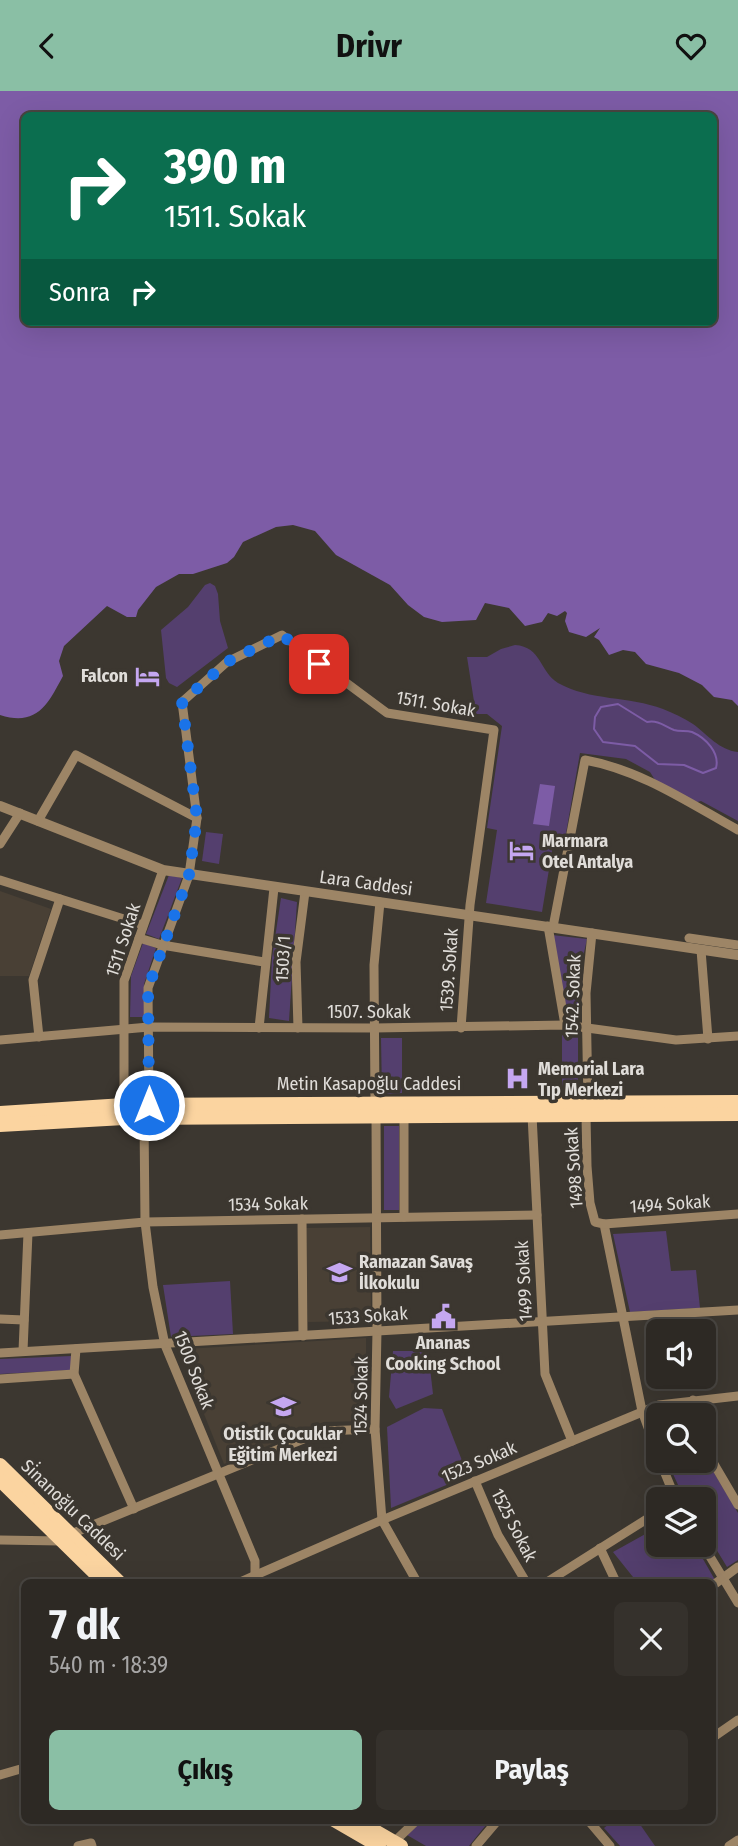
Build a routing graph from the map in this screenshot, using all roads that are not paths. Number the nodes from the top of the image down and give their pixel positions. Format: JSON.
{"nodes":[{"id":1,"x":0,"y":806,"type":"edge"},
{"id":2,"x":20,"y":813,"type":"junction"},
{"id":3,"x":197,"y":818,"type":"junction"},
{"id":4,"x":38,"y":821,"type":"junction"},
{"id":5,"x":738,"y":830,"type":"edge"},
{"id":6,"x":0,"y":844,"type":"edge"},
{"id":7,"x":163,"y":870,"type":"junction"},
{"id":8,"x":189,"y":875,"type":"junction"},
{"id":9,"x":0,"y":880,"type":"edge"},
{"id":10,"x":274,"y":888,"type":"junction"},
{"id":11,"x":305,"y":892,"type":"junction"},
{"id":12,"x":60,"y":899,"type":"junction"},
{"id":13,"x":380,"y":902,"type":"junction"},
{"id":14,"x":469,"y":915,"type":"junction"},
{"id":15,"x":143,"y":925,"type":"junction"},
{"id":16,"x":551,"y":926,"type":"junction"},
{"id":17,"x":592,"y":933,"type":"junction"},
{"id":18,"x":139,"y":937,"type":"junction"},
{"id":19,"x":689,"y":938,"type":"dead end"},
{"id":20,"x":162,"y":945,"type":"junction"},
{"id":21,"x":738,"y":945,"type":"edge"},
{"id":22,"x":701,"y":950,"type":"junction"},
{"id":23,"x":738,"y":955,"type":"edge"},
{"id":24,"x":264,"y":962,"type":"junction"},
{"id":25,"x":565,"y":1025,"type":"junction"},
{"id":26,"x":149,"y":1027,"type":"junction"},
{"id":27,"x":586,"y":1027,"type":"junction"},
{"id":28,"x":124,"y":1028,"type":"junction"},
{"id":29,"x":259,"y":1028,"type":"junction"},
{"id":30,"x":298,"y":1028,"type":"junction"},
{"id":31,"x":374,"y":1028,"type":"junction"},
{"id":32,"x":461,"y":1028,"type":"junction"},
{"id":33,"x":738,"y":1036,"type":"edge"},
{"id":34,"x":39,"y":1037,"type":"junction"},
{"id":35,"x":708,"y":1039,"type":"junction"},
{"id":36,"x":0,"y":1040,"type":"edge"},
{"id":37,"x":738,"y":1102,"type":"edge"},
{"id":38,"x":124,"y":1105,"type":"junction"},
{"id":39,"x":376,"y":1109,"type":"junction"},
{"id":40,"x":587,"y":1110,"type":"junction"},
{"id":41,"x":147,"y":1111,"type":"junction"},
{"id":42,"x":0,"y":1113,"type":"edge"},
{"id":43,"x":738,"y":1114,"type":"edge"},
{"id":44,"x":532,"y":1115,"type":"junction"},
{"id":45,"x":404,"y":1116,"type":"junction"},
{"id":46,"x":0,"y":1126,"type":"edge"},
{"id":47,"x":738,"y":1214,"type":"edge"},
{"id":48,"x":537,"y":1215,"type":"junction"},
{"id":49,"x":378,"y":1217,"type":"junction"},
{"id":50,"x":404,"y":1217,"type":"junction"},
{"id":51,"x":302,"y":1219,"type":"junction"},
{"id":52,"x":145,"y":1222,"type":"junction"},
{"id":53,"x":604,"y":1224,"type":"junction"},
{"id":54,"x":27,"y":1233,"type":"junction"},
{"id":55,"x":0,"y":1235,"type":"edge"},
{"id":56,"x":738,"y":1310,"type":"edge"},
{"id":57,"x":624,"y":1316,"type":"junction"},
{"id":58,"x":0,"y":1318,"type":"edge"},
{"id":59,"x":24,"y":1320,"type":"junction"},
{"id":60,"x":541,"y":1321,"type":"junction"},
{"id":61,"x":377,"y":1331,"type":"junction"},
{"id":62,"x":303,"y":1336,"type":"junction"},
{"id":63,"x":165,"y":1345,"type":"junction"},
{"id":64,"x":76,"y":1349,"type":"junction"},
{"id":65,"x":23,"y":1352,"type":"junction"},
{"id":66,"x":0,"y":1353,"type":"edge"},
{"id":67,"x":74,"y":1374,"type":"junction"},
{"id":68,"x":0,"y":1379,"type":"edge"},
{"id":69,"x":738,"y":1396,"type":"edge"},
{"id":70,"x":693,"y":1400,"type":"junction"},
{"id":71,"x":693,"y":1403,"type":"edge"},
{"id":72,"x":642,"y":1411,"type":"junction"},
{"id":73,"x":646,"y":1422,"type":"edge"},
{"id":74,"x":375,"y":1429,"type":"junction"},
{"id":75,"x":572,"y":1441,"type":"junction"},
{"id":76,"x":0,"y":1465,"type":"edge"},
{"id":77,"x":716,"y":1467,"type":"edge"},
{"id":78,"x":218,"y":1473,"type":"junction"},
{"id":79,"x":0,"y":1480,"type":"edge"},
{"id":80,"x":475,"y":1481,"type":"junction"},
{"id":81,"x":738,"y":1505,"type":"edge"},
{"id":82,"x":134,"y":1509,"type":"junction"},
{"id":83,"x":646,"y":1519,"type":"edge"},
{"id":84,"x":382,"y":1520,"type":"junction"},
{"id":85,"x":67,"y":1538,"type":"junction"},
{"id":86,"x":0,"y":1540,"type":"edge"},
{"id":87,"x":600,"y":1548,"type":"junction"},
{"id":88,"x":710,"y":1557,"type":"edge"},
{"id":89,"x":738,"y":1567,"type":"edge"},
{"id":90,"x":256,"y":1578,"type":"edge"},
{"id":91,"x":101,"y":1579,"type":"edge"},
{"id":92,"x":115,"y":1579,"type":"edge"},
{"id":93,"x":415,"y":1579,"type":"edge"},
{"id":94,"x":524,"y":1579,"type":"edge"},
{"id":95,"x":552,"y":1579,"type":"edge"},
{"id":96,"x":614,"y":1579,"type":"edge"},
{"id":97,"x":722,"y":1579,"type":"junction"},
{"id":98,"x":716,"y":1583,"type":"edge"},
{"id":99,"x":738,"y":1603,"type":"edge"},
{"id":100,"x":736,"y":1725,"type":"edge"},
{"id":101,"x":716,"y":1736,"type":"edge"},
{"id":102,"x":21,"y":1769,"type":"edge"},
{"id":103,"x":0,"y":1775,"type":"edge"},
{"id":104,"x":343,"y":1824,"type":"edge"},
{"id":105,"x":362,"y":1824,"type":"edge"},
{"id":106,"x":413,"y":1824,"type":"edge"},
{"id":107,"x":494,"y":1824,"type":"edge"},
{"id":108,"x":592,"y":1824,"type":"edge"},
{"id":109,"x":738,"y":1840,"type":"edge"},
{"id":110,"x":392,"y":1845,"type":"edge"},
{"id":111,"x":78,"y":1846,"type":"edge"},
{"id":112,"x":92,"y":1846,"type":"edge"},
{"id":113,"x":475,"y":1846,"type":"edge"},
{"id":114,"x":610,"y":1846,"type":"edge"},
{"id":115,"x":729,"y":1846,"type":"edge"}],
"edges":[{"from":1,"to":2,"type":"street","name":"Lara Caddesi"},
{"from":2,"to":4,"type":"street","name":"Lara Caddesi"},
{"from":2,"to":6,"type":"street"},
{"from":3,"to":4,"type":"street"},
{"from":3,"to":8,"type":"street","name":"1511. Sokak"},
{"from":3,"to":14,"type":"street","name":"1511. Sokak"},
{"from":4,"to":7,"type":"street","name":"Lara Caddesi"},
{"from":5,"to":16,"type":"street"},
{"from":7,"to":8,"type":"street","name":"Lara Caddesi"},
{"from":7,"to":15,"type":"street","name":"1511 Sokak"},
{"from":8,"to":10,"type":"street","name":"Lara Caddesi"},
{"from":8,"to":20,"type":"street","name":"1511. Sokak"},
{"from":9,"to":12,"type":"street"},
{"from":10,"to":11,"type":"street","name":"Lara Caddesi"},
{"from":10,"to":24,"type":"street"},
{"from":11,"to":13,"type":"street","name":"Lara Caddesi"},
{"from":11,"to":30,"type":"street","name":"1503/1"},
{"from":12,"to":15,"type":"street"},
{"from":12,"to":34,"type":"street"},
{"from":13,"to":14,"type":"street","name":"Lara Caddesi"},
{"from":13,"to":31,"type":"street","name":"1524 Sokak"},
{"from":14,"to":16,"type":"street","name":"Lara Caddesi"},
{"from":14,"to":32,"type":"street","name":"1539. Sokak"},
{"from":15,"to":18,"type":"street","name":"1511 Sokak"},
{"from":16,"to":17,"type":"street","name":"Lara Caddesi"},
{"from":16,"to":25,"type":"street"},
{"from":17,"to":22,"type":"street","name":"Lara Caddesi"},
{"from":17,"to":27,"type":"street","name":"1542. Sokak"},
{"from":18,"to":20,"type":"street"},
{"from":18,"to":28,"type":"street","name":"1511 Sokak"},
{"from":19,"to":21,"type":"street"},
{"from":20,"to":24,"type":"street"},
{"from":20,"to":26,"type":"street","name":"1511. Sokak"},
{"from":22,"to":23,"type":"street","name":"Lara Caddesi"},
{"from":22,"to":35,"type":"street"},
{"from":24,"to":29,"type":"street"},
{"from":25,"to":27,"type":"street","name":"1507. Sokak"},
{"from":25,"to":32,"type":"street","name":"1507. Sokak"},
{"from":26,"to":28,"type":"street","name":"1507. Sokak"},
{"from":26,"to":29,"type":"street","name":"1507. Sokak"},
{"from":26,"to":41,"type":"street","name":"1511. Sokak"},
{"from":27,"to":35,"type":"street","name":"1507. Sokak"},
{"from":27,"to":40,"type":"street","name":"1542. Sokak"},
{"from":28,"to":34,"type":"street","name":"1507. Sokak"},
{"from":28,"to":38,"type":"street","name":"1511 Sokak"},
{"from":29,"to":30,"type":"street","name":"1507. Sokak"},
{"from":30,"to":31,"type":"street","name":"1507. Sokak"},
{"from":31,"to":32,"type":"street","name":"1507. Sokak"},
{"from":31,"to":39,"type":"street","name":"1524 Sokak"},
{"from":33,"to":35,"type":"street","name":"1507. Sokak"},
{"from":34,"to":36,"type":"street","name":"1507. Sokak"},
{"from":37,"to":40,"type":"main road","name":"Metin Kasapoğlu Caddesi"},
{"from":38,"to":41,"type":"main road","name":"Metin Kasapoğlu Caddesi"},
{"from":38,"to":42,"type":"main road","name":"Metin Kasapoğlu Caddesi"},
{"from":39,"to":40,"type":"main road","name":"Metin Kasapoğlu Caddesi"},
{"from":39,"to":41,"type":"main road","name":"Metin Kasapoğlu Caddesi"},
{"from":39,"to":45,"type":"main road","name":"Metin Kasapoğlu Caddesi"},
{"from":39,"to":49,"type":"street","name":"1524 Sokak"},
{"from":40,"to":43,"type":"main road","name":"Metin Kasapoğlu Caddesi"},
{"from":40,"to":44,"type":"main road","name":"Metin Kasapoğlu Caddesi"},
{"from":40,"to":53,"type":"street","name":"1498 Sokak"},
{"from":41,"to":46,"type":"main road","name":"Metin Kasapoğlu Caddesi"},
{"from":41,"to":52,"type":"street","name":"1500 Sokak"},
{"from":44,"to":45,"type":"main road","name":"Metin Kasapoğlu Caddesi"},
{"from":44,"to":48,"type":"street","name":"1499 Sokak"},
{"from":45,"to":50,"type":"street"},
{"from":47,"to":53,"type":"street","name":"1494 Sokak"},
{"from":48,"to":50,"type":"street","name":"1534 Sokak"},
{"from":48,"to":60,"type":"street","name":"1499 Sokak"},
{"from":49,"to":50,"type":"street","name":"1534 Sokak"},
{"from":49,"to":51,"type":"street","name":"1534 Sokak"},
{"from":49,"to":61,"type":"street","name":"1524 Sokak"},
{"from":51,"to":52,"type":"street","name":"1534 Sokak"},
{"from":51,"to":62,"type":"street"},
{"from":52,"to":54,"type":"street","name":"1534 Sokak"},
{"from":52,"to":63,"type":"street","name":"1500 Sokak"},
{"from":53,"to":57,"type":"street","name":"1498 Sokak"},
{"from":54,"to":55,"type":"street","name":"1534 Sokak"},
{"from":54,"to":59,"type":"street"},
{"from":56,"to":57,"type":"street","name":"1533 Sokak"},
{"from":57,"to":60,"type":"street","name":"1533 Sokak"},
{"from":57,"to":72,"type":"street","name":"1498 Sokak"},
{"from":58,"to":59,"type":"street"},
{"from":59,"to":65,"type":"street"},
{"from":60,"to":61,"type":"street","name":"1533 Sokak"},
{"from":60,"to":75,"type":"street","name":"1499 Sokak"},
{"from":61,"to":62,"type":"street","name":"1533 Sokak"},
{"from":61,"to":74,"type":"street","name":"1524 Sokak"},
{"from":62,"to":63,"type":"street","name":"1533 Sokak"},
{"from":63,"to":64,"type":"street","name":"1533 Sokak"},
{"from":63,"to":78,"type":"street","name":"1500 Sokak"},
{"from":64,"to":65,"type":"street","name":"1533 Sokak"},
{"from":64,"to":67,"type":"street"},
{"from":65,"to":66,"type":"street","name":"1533 Sokak"},
{"from":67,"to":68,"type":"street"},
{"from":67,"to":82,"type":"street"},
{"from":69,"to":70,"type":"street","name":"1523 Sokak"},
{"from":70,"to":71,"type":"street"},
{"from":70,"to":72,"type":"street","name":"1523 Sokak"},
{"from":72,"to":73,"type":"street","name":"1498 Sokak"},
{"from":72,"to":75,"type":"street","name":"1523 Sokak"},
{"from":74,"to":78,"type":"street"},
{"from":74,"to":84,"type":"street","name":"1524 Sokak"},
{"from":75,"to":80,"type":"street","name":"1523 Sokak"},
{"from":76,"to":85,"type":"main road","name":"Si̇nanoğlu Caddesi"},
{"from":77,"to":81,"type":"street"},
{"from":78,"to":82,"type":"street"},
{"from":78,"to":90,"type":"street","name":"1500 Sokak"},
{"from":79,"to":85,"type":"main road","name":"Si̇nanoğlu Caddesi"},
{"from":80,"to":84,"type":"street","name":"1523 Sokak"},
{"from":80,"to":94,"type":"street","name":"1525 Sokak"},
{"from":82,"to":85,"type":"street"},
{"from":83,"to":87,"type":"street"},
{"from":84,"to":90,"type":"street","name":"1523 Sokak"},
{"from":84,"to":93,"type":"street","name":"1524 Sokak"},
{"from":85,"to":86,"type":"street"},
{"from":85,"to":91,"type":"main road","name":"Si̇nanoğlu Caddesi"},
{"from":85,"to":92,"type":"main road","name":"Si̇nanoğlu Caddesi"},
{"from":87,"to":95,"type":"street"},
{"from":87,"to":96,"type":"street"},
{"from":88,"to":97,"type":"street"},
{"from":89,"to":97,"type":"street"},
{"from":97,"to":98,"type":"street"},
{"from":97,"to":99,"type":"street"},
{"from":100,"to":101,"type":"street"},
{"from":102,"to":103,"type":"street"},
{"from":104,"to":110,"type":"main road"},
{"from":105,"to":110,"type":"main road"},
{"from":106,"to":110,"type":"street"},
{"from":107,"to":113,"type":"street"},
{"from":108,"to":114,"type":"street"},
{"from":109,"to":115,"type":"street"},
{"from":111,"to":112,"type":"street"}]}
